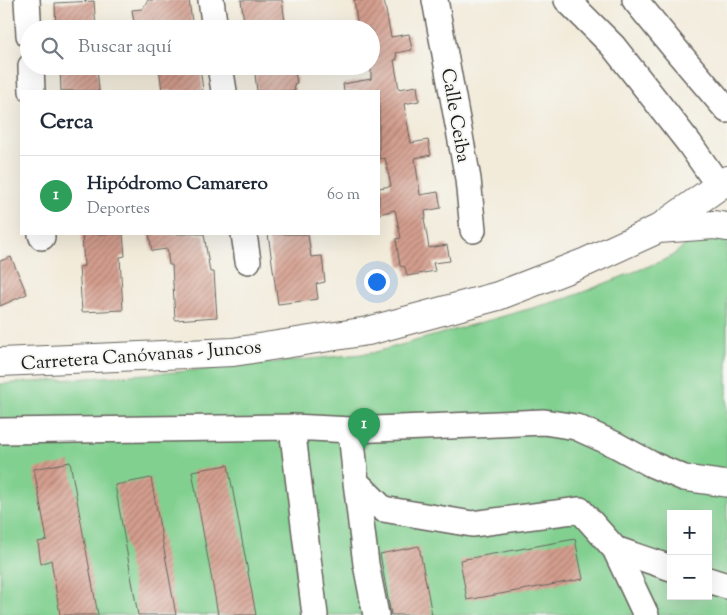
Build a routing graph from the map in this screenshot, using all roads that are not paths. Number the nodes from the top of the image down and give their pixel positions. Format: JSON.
{"nodes":[{"id":1,"x":26,"y":0,"type":"edge"},
{"id":2,"x":211,"y":0,"type":"edge"},
{"id":3,"x":435,"y":0,"type":"edge"},
{"id":4,"x":567,"y":0,"type":"edge"},
{"id":5,"x":635,"y":0,"type":"edge"},
{"id":6,"x":28,"y":20,"type":"edge"},
{"id":7,"x":214,"y":20,"type":"edge"},
{"id":8,"x":31,"y":75,"type":"edge"},
{"id":9,"x":221,"y":75,"type":"edge"},
{"id":10,"x":32,"y":90,"type":"edge"},
{"id":11,"x":224,"y":90,"type":"edge"},
{"id":12,"x":727,"y":110,"type":"edge"},
{"id":13,"x":723,"y":183,"type":"edge"},
{"id":14,"x":727,"y":227,"type":"edge"},
{"id":15,"x":658,"y":228,"type":"junction"},
{"id":16,"x":473,"y":230,"type":"dead end"},
{"id":17,"x":244,"y":235,"type":"edge"},
{"id":18,"x":248,"y":261,"type":"dead end"},
{"id":19,"x":0,"y":362,"type":"edge"},
{"id":20,"x":292,"y":427,"type":"junction"},
{"id":21,"x":351,"y":430,"type":"junction"},
{"id":22,"x":0,"y":431,"type":"edge"},
{"id":23,"x":356,"y":482,"type":"junction"},
{"id":24,"x":727,"y":484,"type":"edge"},
{"id":25,"x":615,"y":549,"type":"junction"},
{"id":26,"x":667,"y":567,"type":"edge"},
{"id":27,"x":712,"y":581,"type":"edge"},
{"id":28,"x":727,"y":586,"type":"edge"},
{"id":29,"x":315,"y":615,"type":"edge"},
{"id":30,"x":376,"y":615,"type":"edge"},
{"id":31,"x":646,"y":615,"type":"edge"}],
"edges":[{"from":1,"to":6,"type":"street"},
{"from":2,"to":7,"type":"street"},
{"from":3,"to":16,"type":"street","name":"Calle Ceiba"},
{"from":4,"to":13,"type":"street"},
{"from":5,"to":12,"type":"street"},
{"from":8,"to":10,"type":"street"},
{"from":9,"to":11,"type":"street"},
{"from":13,"to":15,"type":"main road","name":"Carretera Canóvanas - Juncos"},
{"from":14,"to":15,"type":"main road"},
{"from":15,"to":19,"type":"main road","name":"Carretera Canóvanas - Juncos"},
{"from":17,"to":18,"type":"street"},
{"from":20,"to":21,"type":"street"},
{"from":20,"to":22,"type":"street"},
{"from":20,"to":29,"type":"street"},
{"from":21,"to":23,"type":"street"},
{"from":21,"to":24,"type":"street"},
{"from":23,"to":25,"type":"street"},
{"from":23,"to":30,"type":"street"},
{"from":25,"to":26,"type":"street"},
{"from":25,"to":31,"type":"street"},
{"from":27,"to":28,"type":"street"}]}
